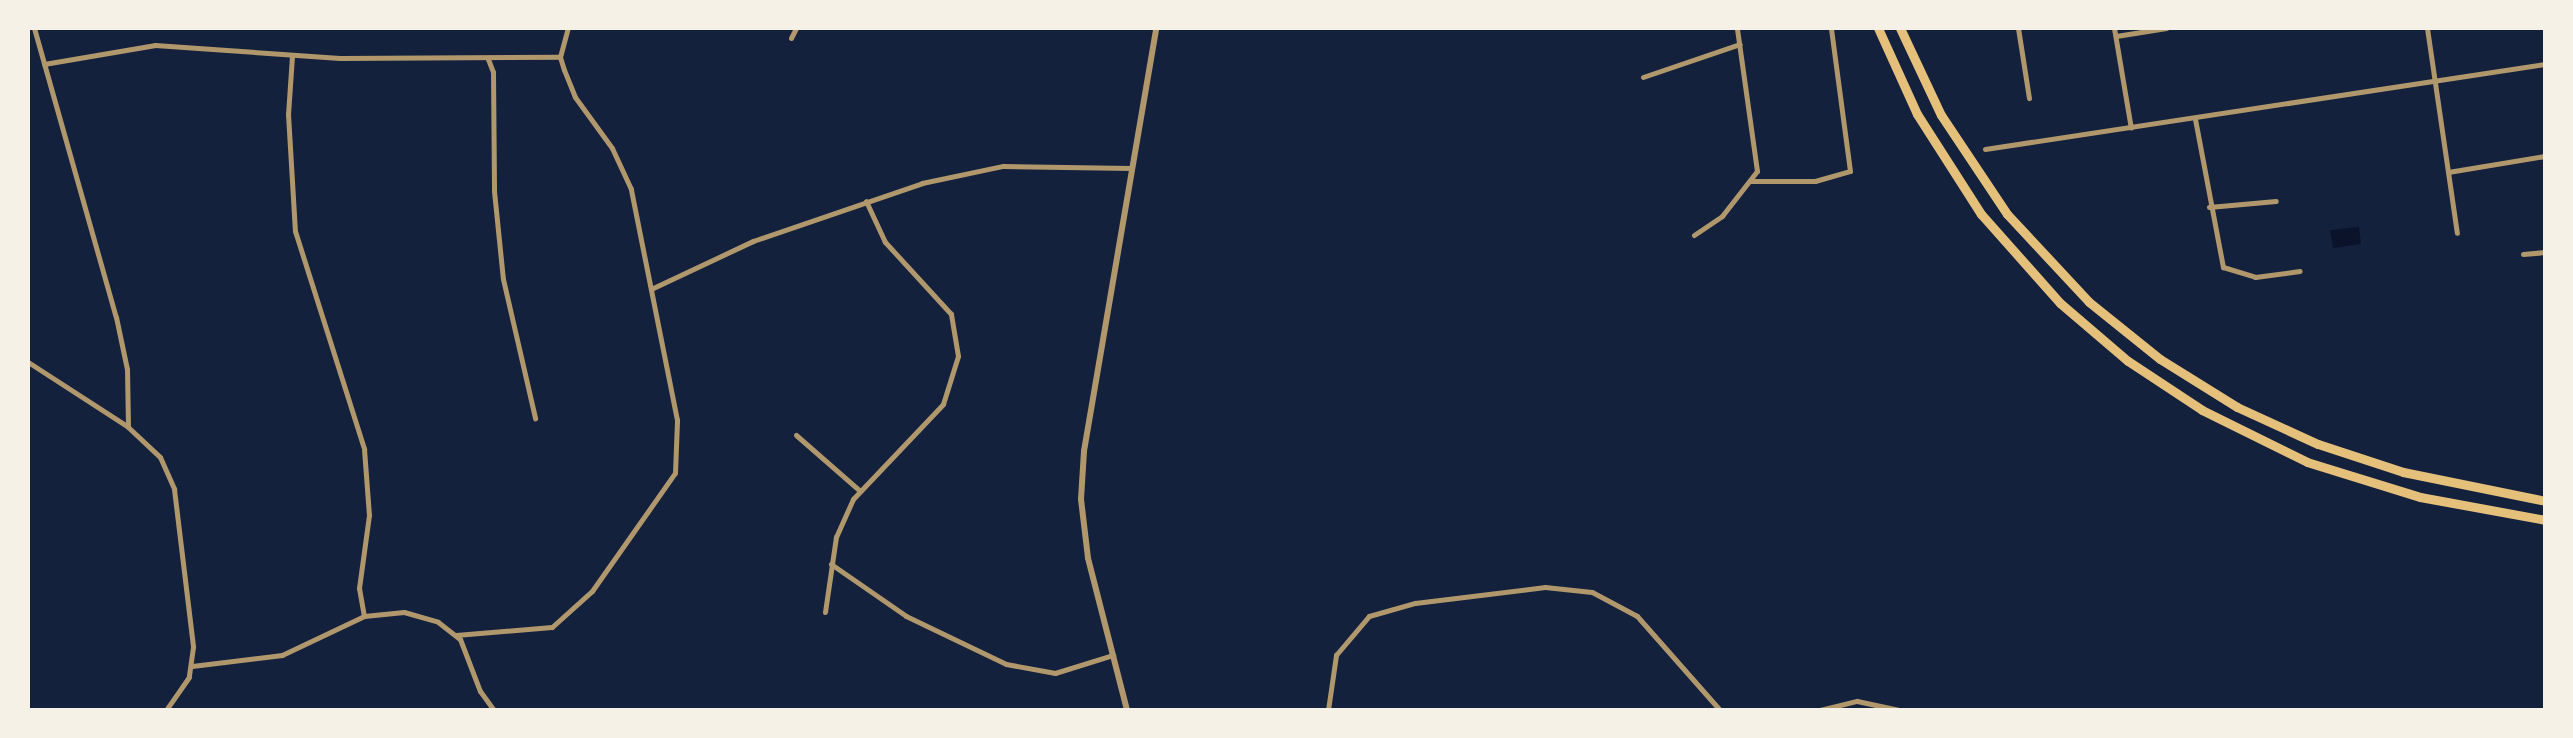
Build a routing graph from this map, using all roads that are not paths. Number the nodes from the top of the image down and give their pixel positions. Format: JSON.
{"nodes":[{"id":1,"x":568,"y":28,"type":"edge"},
{"id":2,"x":796,"y":28,"type":"edge"},
{"id":3,"x":1156,"y":28,"type":"edge"},
{"id":4,"x":1737,"y":28,"type":"edge"},
{"id":5,"x":1831,"y":28,"type":"edge"},
{"id":6,"x":1878,"y":28,"type":"edge"},
{"id":7,"x":1900,"y":28,"type":"edge"},
{"id":8,"x":2018,"y":28,"type":"edge"},
{"id":9,"x":2114,"y":28,"type":"edge"},
{"id":10,"x":2166,"y":28,"type":"edge"},
{"id":11,"x":2427,"y":28,"type":"edge"},
{"id":12,"x":32,"y":30,"type":"edge"},
{"id":13,"x":2116,"y":36,"type":"junction"},
{"id":14,"x":791,"y":38,"type":"dead end"},
{"id":15,"x":1740,"y":44,"type":"junction"},
{"id":16,"x":292,"y":56,"type":"junction"},
{"id":17,"x":560,"y":57,"type":"junction"},
{"id":18,"x":488,"y":59,"type":"junction"},
{"id":19,"x":44,"y":64,"type":"junction"},
{"id":20,"x":2545,"y":64,"type":"edge"},
{"id":21,"x":1643,"y":77,"type":"dead end"},
{"id":22,"x":2436,"y":82,"type":"junction"},
{"id":23,"x":2029,"y":98,"type":"dead end"},
{"id":24,"x":2195,"y":119,"type":"junction"},
{"id":25,"x":2131,"y":128,"type":"junction"},
{"id":26,"x":1985,"y":149,"type":"dead end"},
{"id":27,"x":2545,"y":156,"type":"edge"},
{"id":28,"x":1131,"y":168,"type":"junction"},
{"id":29,"x":2448,"y":172,"type":"junction"},
{"id":30,"x":1750,"y":181,"type":"junction"},
{"id":31,"x":866,"y":201,"type":"junction"},
{"id":32,"x":2276,"y":201,"type":"dead end"},
{"id":33,"x":2209,"y":207,"type":"junction"},
{"id":34,"x":2457,"y":233,"type":"dead end"},
{"id":35,"x":1694,"y":235,"type":"dead end"},
{"id":36,"x":2545,"y":235,"type":"edge"},
{"id":37,"x":2545,"y":252,"type":"edge"},
{"id":38,"x":2523,"y":254,"type":"dead end"},
{"id":39,"x":2300,"y":271,"type":"dead end"},
{"id":40,"x":650,"y":289,"type":"junction"},
{"id":41,"x":28,"y":362,"type":"edge"},
{"id":42,"x":535,"y":418,"type":"dead end"},
{"id":43,"x":128,"y":427,"type":"junction"},
{"id":44,"x":796,"y":435,"type":"dead end"},
{"id":45,"x":860,"y":491,"type":"junction"},
{"id":46,"x":2545,"y":501,"type":"edge"},
{"id":47,"x":2545,"y":520,"type":"edge"},
{"id":48,"x":831,"y":564,"type":"junction"},
{"id":49,"x":825,"y":612,"type":"dead end"},
{"id":50,"x":364,"y":616,"type":"junction"},
{"id":51,"x":456,"y":635,"type":"junction"},
{"id":52,"x":1113,"y":655,"type":"junction"},
{"id":53,"x":192,"y":666,"type":"junction"},
{"id":54,"x":166,"y":710,"type":"edge"},
{"id":55,"x":494,"y":710,"type":"edge"},
{"id":56,"x":1127,"y":710,"type":"edge"},
{"id":57,"x":1328,"y":710,"type":"edge"},
{"id":58,"x":1720,"y":710,"type":"edge"},
{"id":59,"x":1820,"y":710,"type":"edge"},
{"id":60,"x":1899,"y":710,"type":"edge"}],
"edges":[{"from":1,"to":17,"type":"street"},
{"from":2,"to":14,"type":"street"},
{"from":3,"to":28,"type":"street"},
{"from":4,"to":15,"type":"street"},
{"from":5,"to":30,"type":"street"},
{"from":6,"to":47,"type":"highway"},
{"from":7,"to":46,"type":"highway"},
{"from":8,"to":23,"type":"street"},
{"from":9,"to":13,"type":"street"},
{"from":10,"to":13,"type":"street"},
{"from":11,"to":22,"type":"street"},
{"from":12,"to":19,"type":"street"},
{"from":13,"to":25,"type":"street"},
{"from":15,"to":21,"type":"street"},
{"from":15,"to":30,"type":"street"},
{"from":16,"to":18,"type":"street"},
{"from":16,"to":19,"type":"street"},
{"from":16,"to":50,"type":"street"},
{"from":17,"to":18,"type":"street"},
{"from":17,"to":40,"type":"street"},
{"from":18,"to":42,"type":"street"},
{"from":19,"to":43,"type":"street"},
{"from":20,"to":22,"type":"street"},
{"from":22,"to":24,"type":"street"},
{"from":22,"to":29,"type":"street"},
{"from":24,"to":25,"type":"street"},
{"from":24,"to":33,"type":"street"},
{"from":25,"to":26,"type":"street"},
{"from":27,"to":29,"type":"street"},
{"from":28,"to":31,"type":"street"},
{"from":28,"to":52,"type":"street"},
{"from":29,"to":34,"type":"street"},
{"from":30,"to":35,"type":"street"},
{"from":31,"to":40,"type":"street"},
{"from":31,"to":45,"type":"street"},
{"from":32,"to":33,"type":"street"},
{"from":33,"to":39,"type":"street"},
{"from":36,"to":37,"type":"street"},
{"from":37,"to":38,"type":"street"},
{"from":40,"to":51,"type":"street"},
{"from":41,"to":43,"type":"street"},
{"from":43,"to":53,"type":"street"},
{"from":44,"to":45,"type":"street"},
{"from":45,"to":48,"type":"street"},
{"from":48,"to":49,"type":"street"},
{"from":48,"to":52,"type":"street"},
{"from":50,"to":51,"type":"street"},
{"from":50,"to":53,"type":"street"},
{"from":51,"to":55,"type":"street"},
{"from":52,"to":56,"type":"street"},
{"from":53,"to":54,"type":"street"},
{"from":57,"to":58,"type":"street"},
{"from":59,"to":60,"type":"street"}]}
